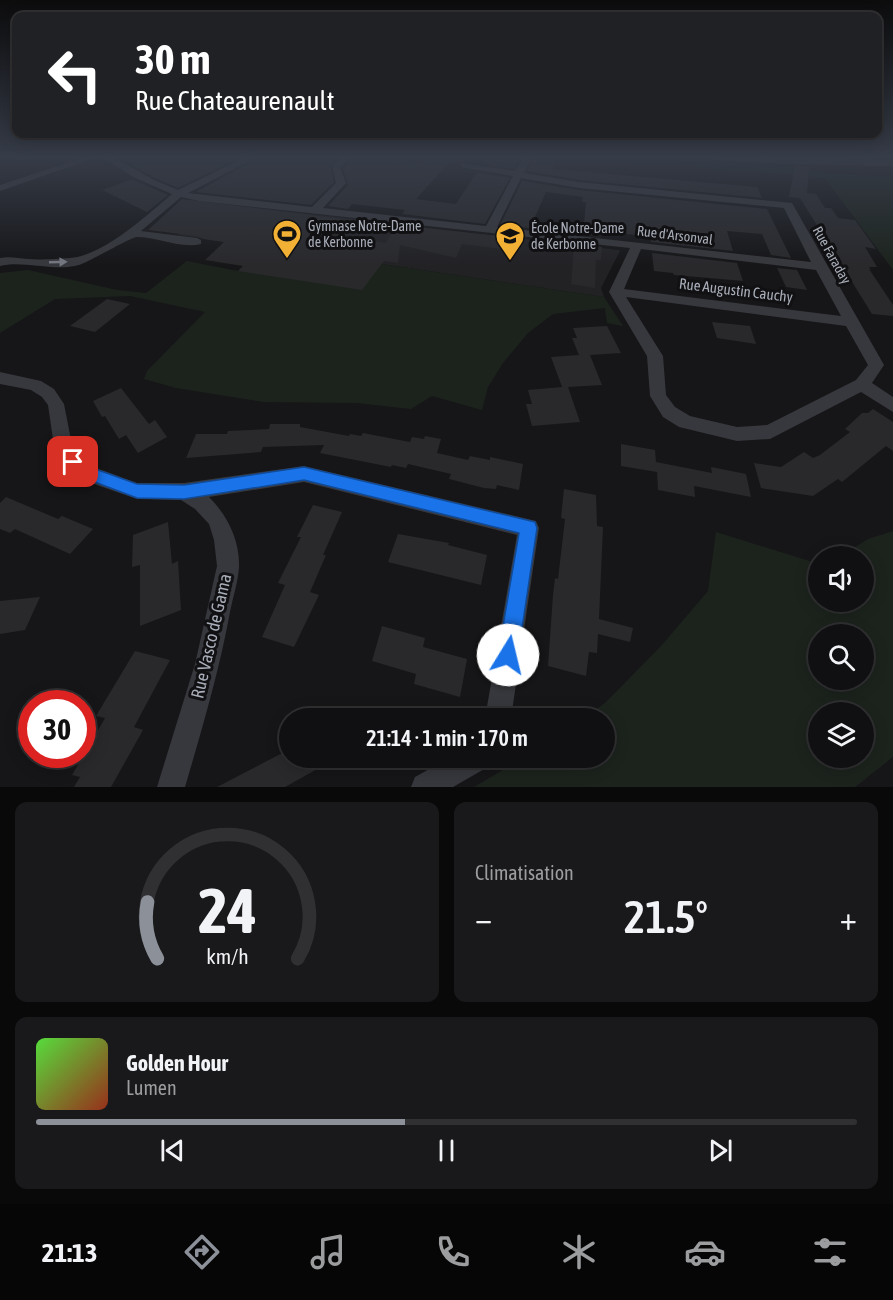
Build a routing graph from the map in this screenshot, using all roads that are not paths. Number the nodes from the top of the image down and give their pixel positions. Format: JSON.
{"nodes":[{"id":1,"x":173,"y":193,"type":"edge"},
{"id":2,"x":182,"y":193,"type":"edge"},
{"id":3,"x":332,"y":193,"type":"edge"},
{"id":4,"x":508,"y":193,"type":"edge"},
{"id":5,"x":660,"y":193,"type":"edge"},
{"id":6,"x":178,"y":195,"type":"junction"},
{"id":7,"x":315,"y":210,"type":"junction"},
{"id":8,"x":490,"y":229,"type":"junction"},
{"id":9,"x":132,"y":232,"type":"junction"},
{"id":10,"x":196,"y":242,"type":"dead end"},
{"id":11,"x":637,"y":245,"type":"junction"},
{"id":12,"x":0,"y":262,"type":"edge"},
{"id":13,"x":820,"y":267,"type":"junction"},
{"id":14,"x":616,"y":292,"type":"junction"},
{"id":15,"x":853,"y":322,"type":"junction"},
{"id":16,"x":0,"y":378,"type":"edge"},
{"id":17,"x":862,"y":384,"type":"junction"},
{"id":18,"x":893,"y":406,"type":"edge"},
{"id":19,"x":184,"y":492,"type":"junction"},
{"id":20,"x":500,"y":708,"type":"edge"},
{"id":21,"x":458,"y":768,"type":"edge"},
{"id":22,"x":171,"y":787,"type":"edge"},
{"id":23,"x":425,"y":787,"type":"edge"}],
"edges":[{"from":1,"to":6,"type":"street","name":"Rue d'Arsonval"},
{"from":2,"to":6,"type":"street"},
{"from":3,"to":7,"type":"street"},
{"from":4,"to":8,"type":"street"},
{"from":5,"to":13,"type":"street","name":"Rue Faraday"},
{"from":6,"to":7,"type":"street","name":"Rue d'Arsonval"},
{"from":6,"to":9,"type":"street"},
{"from":7,"to":8,"type":"street","name":"Rue d'Arsonval"},
{"from":8,"to":11,"type":"street","name":"Rue d'Arsonval"},
{"from":9,"to":10,"type":"street"},
{"from":12,"to":9,"type":"street","one_way":true},
{"from":11,"to":13,"type":"street","name":"Rue d'Arsonval"},
{"from":11,"to":14,"type":"street"},
{"from":13,"to":15,"type":"street","name":"Rue Faraday"},
{"from":14,"to":15,"type":"street","name":"Rue Augustin Cauchy"},
{"from":14,"to":17,"type":"street"},
{"from":15,"to":17,"type":"street","name":"Rue Faraday"},
{"from":16,"to":19,"type":"street"},
{"from":17,"to":18,"type":"street"},
{"from":19,"to":20,"type":"street"},
{"from":19,"to":22,"type":"street","name":"Rue Vasco de Gama"},
{"from":21,"to":23,"type":"street"}]}
